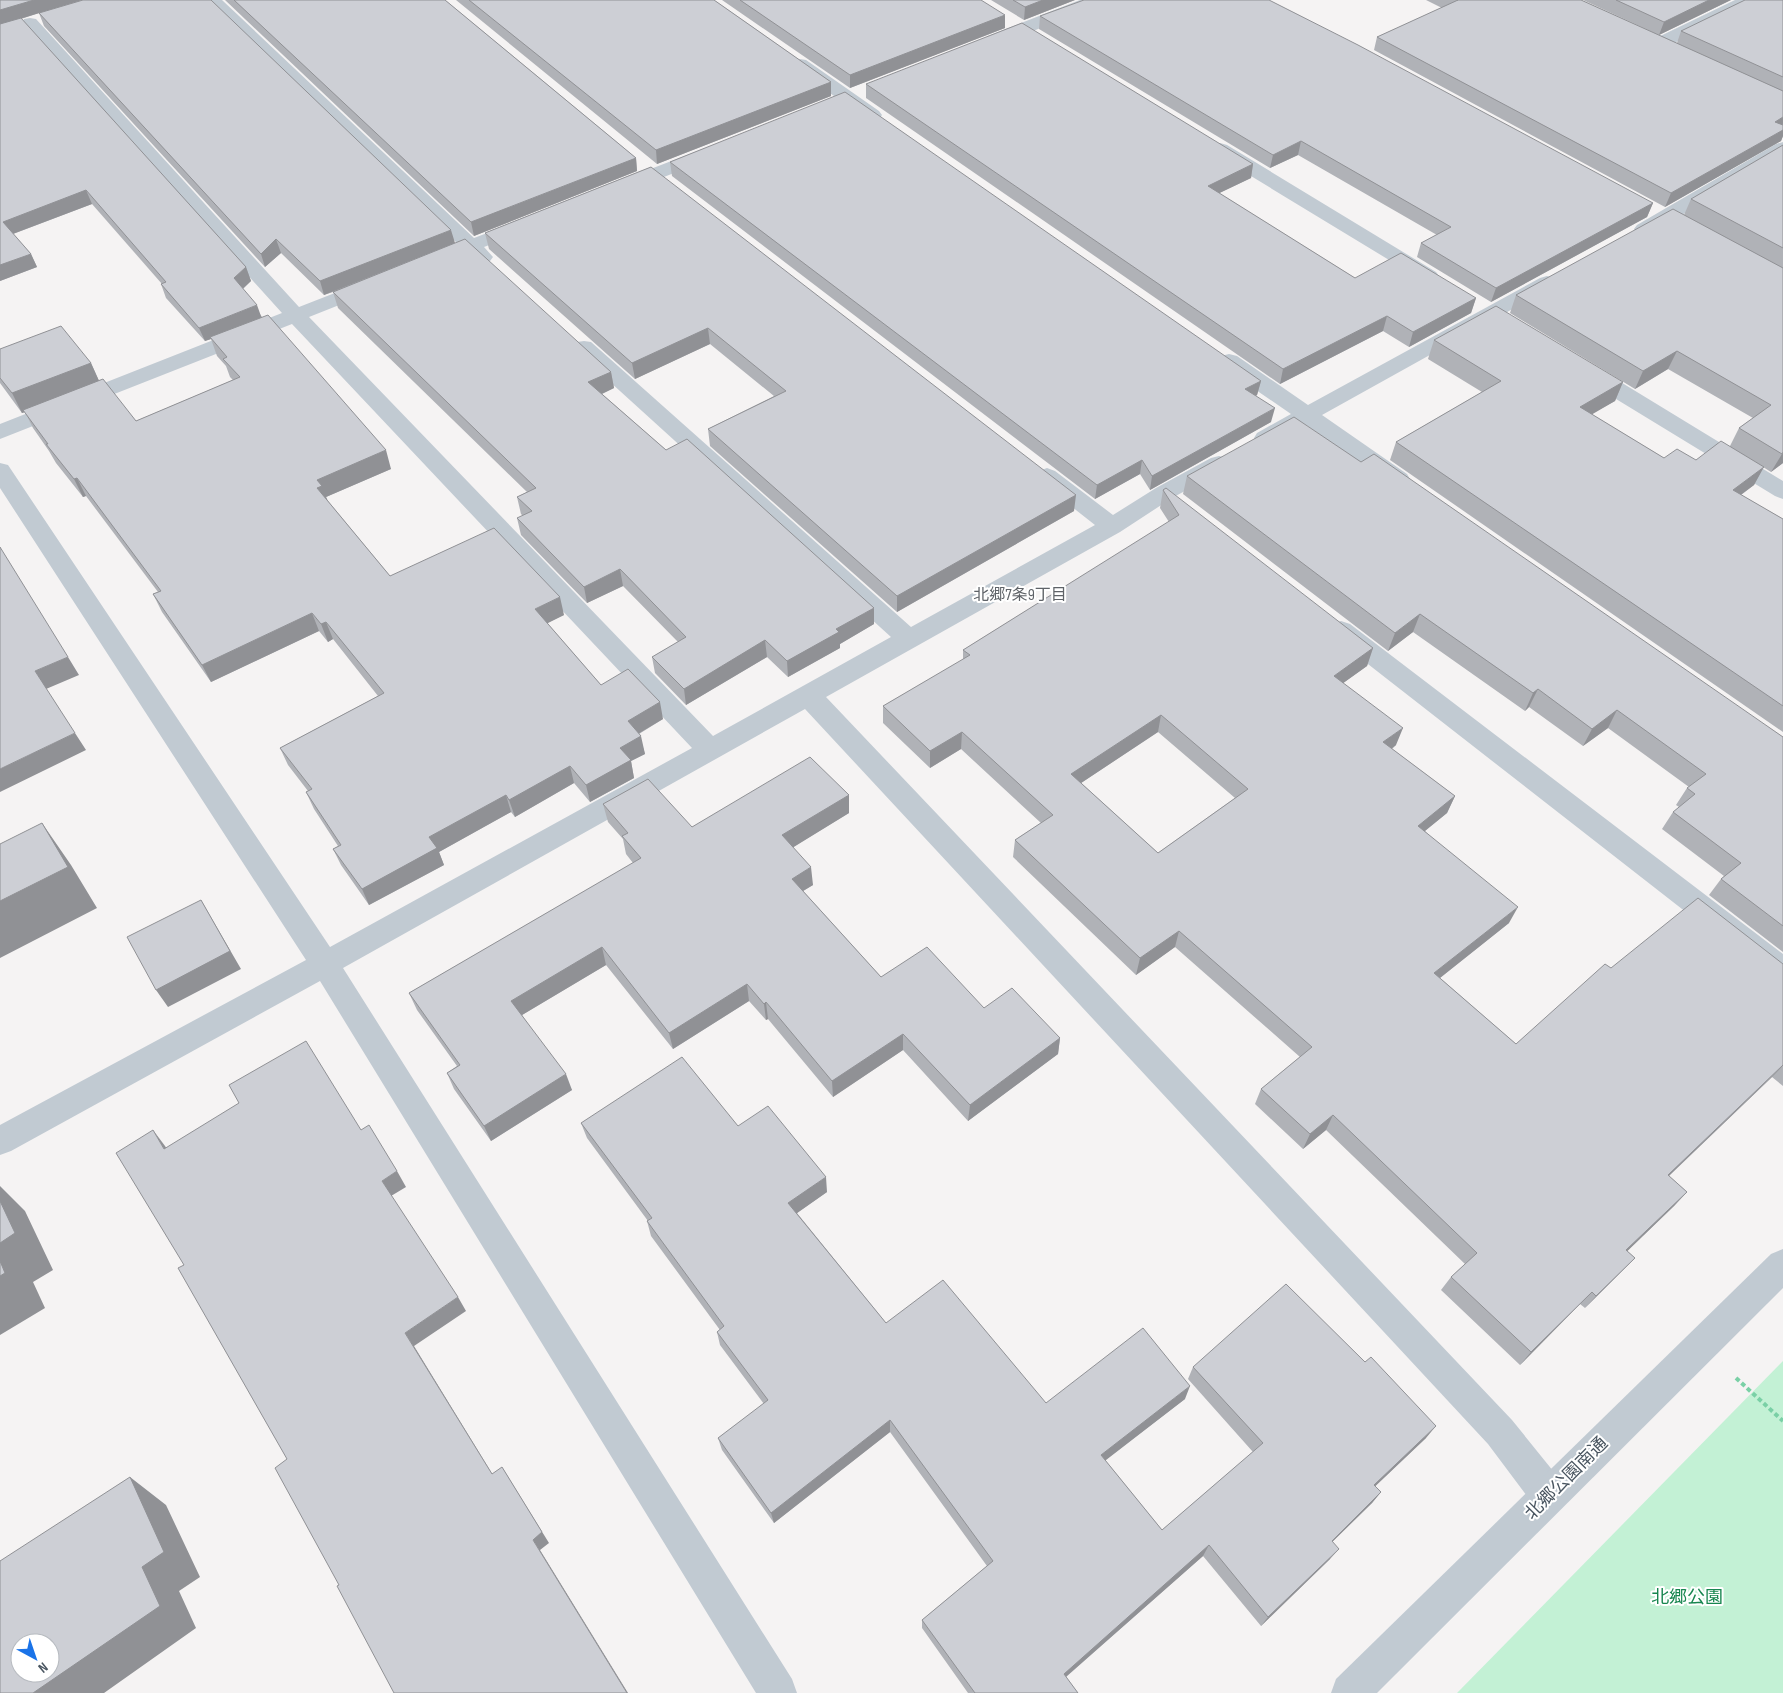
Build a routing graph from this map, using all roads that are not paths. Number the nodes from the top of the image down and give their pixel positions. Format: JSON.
{"nodes":[{"id":1,"x":212,"y":0,"type":"edge"},
{"id":2,"x":1095,"y":0,"type":"edge"},
{"id":3,"x":1748,"y":0,"type":"edge"},
{"id":4,"x":999,"y":14,"type":"edge"},
{"id":5,"x":32,"y":22,"type":"dead end"},
{"id":6,"x":1022,"y":29,"type":"junction"},
{"id":7,"x":1641,"y":36,"type":"edge"},
{"id":8,"x":1039,"y":39,"type":"edge"},
{"id":9,"x":1658,"y":44,"type":"junction"},
{"id":10,"x":976,"y":47,"type":"edge"},
{"id":11,"x":1676,"y":52,"type":"edge"},
{"id":12,"x":786,"y":54,"type":"edge"},
{"id":13,"x":889,"y":126,"type":"edge"},
{"id":14,"x":1201,"y":137,"type":"edge"},
{"id":15,"x":719,"y":148,"type":"edge"},
{"id":16,"x":1783,"y":148,"type":"edge"},
{"id":17,"x":647,"y":167,"type":"junction"},
{"id":18,"x":670,"y":186,"type":"edge"},
{"id":19,"x":609,"y":192,"type":"edge"},
{"id":20,"x":535,"y":220,"type":"edge"},
{"id":21,"x":1621,"y":241,"type":"edge"},
{"id":22,"x":471,"y":246,"type":"junction"},
{"id":23,"x":425,"y":264,"type":"edge"},
{"id":24,"x":1569,"y":270,"type":"edge"},
{"id":25,"x":501,"y":272,"type":"edge"},
{"id":26,"x":388,"y":279,"type":"edge"},
{"id":27,"x":1448,"y":287,"type":"edge"},
{"id":28,"x":295,"y":315,"type":"junction"},
{"id":29,"x":568,"y":332,"type":"edge"},
{"id":30,"x":1216,"y":353,"type":"edge"},
{"id":31,"x":1574,"y":364,"type":"edge"},
{"id":32,"x":1306,"y":415,"type":"junction"},
{"id":33,"x":0,"y":432,"type":"edge"},
{"id":34,"x":1033,"y":465,"type":"edge"},
{"id":35,"x":0,"y":470,"type":"edge"},
{"id":36,"x":1411,"y":488,"type":"edge"},
{"id":37,"x":1783,"y":491,"type":"edge"},
{"id":38,"x":1164,"y":493,"type":"junction"},
{"id":39,"x":1188,"y":511,"type":"edge"},
{"id":40,"x":1112,"y":526,"type":"junction"},
{"id":41,"x":1321,"y":614,"type":"edge"},
{"id":42,"x":909,"y":639,"type":"junction"},
{"id":43,"x":808,"y":695,"type":"junction"},
{"id":44,"x":710,"y":750,"type":"junction"},
{"id":45,"x":325,"y":964,"type":"junction"},
{"id":46,"x":1783,"y":971,"type":"edge"},
{"id":47,"x":0,"y":1142,"type":"edge"},
{"id":48,"x":1783,"y":1265,"type":"edge"},
{"id":49,"x":1549,"y":1495,"type":"junction"},
{"id":50,"x":778,"y":1693,"type":"edge"},
{"id":51,"x":1350,"y":1693,"type":"edge"}],
"edges":[{"from":1,"to":22,"type":"street"},
{"from":2,"to":6,"type":"street"},
{"from":3,"to":9,"type":"street"},
{"from":4,"to":6,"type":"street"},
{"from":5,"to":28,"type":"street"},
{"from":6,"to":8,"type":"street"},
{"from":6,"to":10,"type":"street"},
{"from":7,"to":9,"type":"street"},
{"from":9,"to":11,"type":"street"},
{"from":12,"to":13,"type":"street"},
{"from":14,"to":27,"type":"street"},
{"from":15,"to":17,"type":"street"},
{"from":16,"to":21,"type":"street"},
{"from":17,"to":18,"type":"street"},
{"from":17,"to":19,"type":"street"},
{"from":20,"to":22,"type":"street"},
{"from":22,"to":23,"type":"street"},
{"from":22,"to":25,"type":"street"},
{"from":24,"to":32,"type":"street"},
{"from":26,"to":28,"type":"street"},
{"from":28,"to":33,"type":"street"},
{"from":28,"to":44,"type":"street"},
{"from":29,"to":42,"type":"street"},
{"from":30,"to":32,"type":"street"},
{"from":31,"to":37,"type":"street"},
{"from":32,"to":36,"type":"street"},
{"from":32,"to":38,"type":"street"},
{"from":34,"to":40,"type":"street"},
{"from":35,"to":45,"type":"street"},
{"from":38,"to":39,"type":"street"},
{"from":38,"to":40,"type":"street"},
{"from":40,"to":42,"type":"street"},
{"from":41,"to":46,"type":"street"},
{"from":42,"to":43,"type":"street"},
{"from":43,"to":44,"type":"street"},
{"from":43,"to":49,"type":"street"},
{"from":44,"to":45,"type":"street"},
{"from":45,"to":47,"type":"street"},
{"from":45,"to":50,"type":"street"},
{"from":48,"to":49,"type":"street","name":"北郷公園南通"},
{"from":49,"to":51,"type":"street","name":"北郷公園南通"}]}
